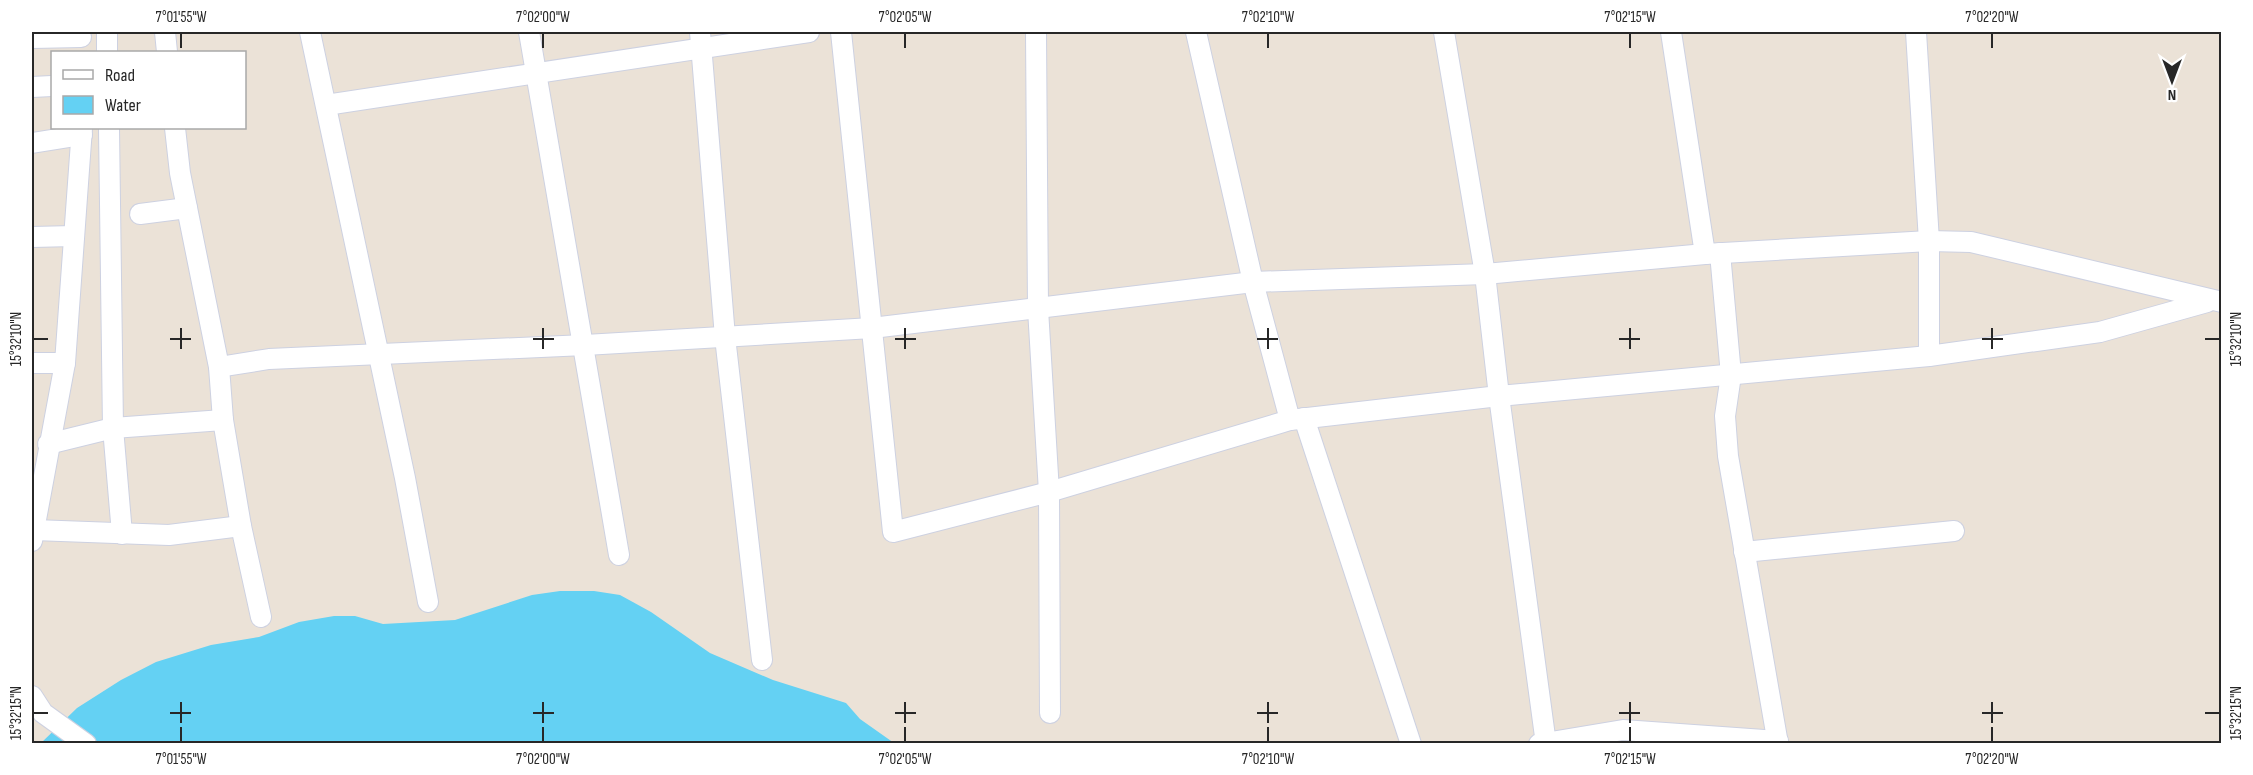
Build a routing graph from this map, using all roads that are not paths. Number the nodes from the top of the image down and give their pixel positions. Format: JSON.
{"nodes":[{"id":1,"x":107,"y":32,"type":"edge"},
{"id":2,"x":165,"y":32,"type":"edge"},
{"id":3,"x":310,"y":32,"type":"edge"},
{"id":4,"x":529,"y":32,"type":"edge"},
{"id":5,"x":809,"y":32,"type":"edge"},
{"id":6,"x":841,"y":32,"type":"edge"},
{"id":7,"x":1036,"y":32,"type":"edge"},
{"id":8,"x":1196,"y":32,"type":"edge"},
{"id":9,"x":1444,"y":32,"type":"edge"},
{"id":10,"x":1671,"y":32,"type":"edge"},
{"id":11,"x":1916,"y":32,"type":"edge"},
{"id":12,"x":32,"y":38,"type":"edge"},
{"id":13,"x":81,"y":40,"type":"edge"},
{"id":14,"x":700,"y":41,"type":"edge"},
{"id":15,"x":107,"y":51,"type":"edge"},
{"id":16,"x":167,"y":51,"type":"edge"},
{"id":17,"x":536,"y":74,"type":"junction"},
{"id":18,"x":51,"y":86,"type":"edge"},
{"id":19,"x":32,"y":87,"type":"edge"},
{"id":20,"x":326,"y":105,"type":"junction"},
{"id":21,"x":108,"y":129,"type":"edge"},
{"id":22,"x":174,"y":129,"type":"edge"},
{"id":23,"x":82,"y":131,"type":"edge"},
{"id":24,"x":32,"y":143,"type":"edge"},
{"id":25,"x":187,"y":208,"type":"junction"},
{"id":26,"x":140,"y":214,"type":"dead end"},
{"id":27,"x":74,"y":236,"type":"junction"},
{"id":28,"x":32,"y":237,"type":"edge"},
{"id":29,"x":1929,"y":241,"type":"junction"},
{"id":30,"x":1712,"y":253,"type":"junction"},
{"id":31,"x":1485,"y":274,"type":"junction"},
{"id":32,"x":1253,"y":282,"type":"junction"},
{"id":33,"x":2217,"y":301,"type":"edge"},
{"id":34,"x":1038,"y":309,"type":"junction"},
{"id":35,"x":872,"y":328,"type":"junction"},
{"id":36,"x":725,"y":337,"type":"junction"},
{"id":37,"x":585,"y":345,"type":"junction"},
{"id":38,"x":378,"y":352,"type":"junction"},
{"id":39,"x":1929,"y":356,"type":"junction"},
{"id":40,"x":32,"y":363,"type":"edge"},
{"id":41,"x":65,"y":363,"type":"junction"},
{"id":42,"x":219,"y":367,"type":"junction"},
{"id":43,"x":1731,"y":375,"type":"junction"},
{"id":44,"x":1499,"y":396,"type":"junction"},
{"id":45,"x":1297,"y":419,"type":"junction"},
{"id":46,"x":223,"y":420,"type":"junction"},
{"id":47,"x":113,"y":428,"type":"junction"},
{"id":48,"x":48,"y":444,"type":"junction"},
{"id":49,"x":1049,"y":492,"type":"junction"},
{"id":50,"x":241,"y":526,"type":"junction"},
{"id":51,"x":1954,"y":531,"type":"dead end"},
{"id":52,"x":122,"y":534,"type":"junction"},
{"id":53,"x":32,"y":536,"type":"edge"},
{"id":54,"x":1744,"y":552,"type":"junction"},
{"id":55,"x":619,"y":555,"type":"dead end"},
{"id":56,"x":428,"y":602,"type":"dead end"},
{"id":57,"x":261,"y":617,"type":"dead end"},
{"id":58,"x":762,"y":660,"type":"dead end"},
{"id":59,"x":32,"y":696,"type":"edge"},
{"id":60,"x":1050,"y":713,"type":"dead end"},
{"id":61,"x":1778,"y":742,"type":"edge"},
{"id":62,"x":1544,"y":743,"type":"edge"},
{"id":63,"x":86,"y":744,"type":"edge"},
{"id":64,"x":1411,"y":744,"type":"edge"}],
"edges":[{"from":1,"to":15,"type":"street"},
{"from":2,"to":16,"type":"street"},
{"from":3,"to":20,"type":"street"},
{"from":4,"to":17,"type":"street"},
{"from":5,"to":14,"type":"street"},
{"from":6,"to":35,"type":"street"},
{"from":7,"to":34,"type":"street"},
{"from":8,"to":32,"type":"street"},
{"from":9,"to":31,"type":"street"},
{"from":10,"to":30,"type":"street"},
{"from":11,"to":29,"type":"street"},
{"from":12,"to":13,"type":"street"},
{"from":14,"to":17,"type":"street"},
{"from":14,"to":36,"type":"street"},
{"from":17,"to":20,"type":"street"},
{"from":17,"to":37,"type":"street"},
{"from":18,"to":19,"type":"street"},
{"from":20,"to":38,"type":"street"},
{"from":21,"to":47,"type":"street"},
{"from":22,"to":25,"type":"street"},
{"from":23,"to":24,"type":"street"},
{"from":23,"to":27,"type":"street"},
{"from":25,"to":26,"type":"street"},
{"from":25,"to":42,"type":"street"},
{"from":27,"to":28,"type":"street"},
{"from":27,"to":41,"type":"street"},
{"from":29,"to":30,"type":"street"},
{"from":29,"to":33,"type":"street"},
{"from":29,"to":39,"type":"street"},
{"from":30,"to":31,"type":"street"},
{"from":30,"to":43,"type":"street"},
{"from":31,"to":32,"type":"street"},
{"from":31,"to":44,"type":"street"},
{"from":32,"to":34,"type":"street"},
{"from":32,"to":45,"type":"street"},
{"from":33,"to":39,"type":"street"},
{"from":34,"to":35,"type":"street"},
{"from":34,"to":49,"type":"street"},
{"from":35,"to":36,"type":"street"},
{"from":35,"to":49,"type":"street"},
{"from":36,"to":37,"type":"street"},
{"from":36,"to":58,"type":"street"},
{"from":37,"to":38,"type":"street"},
{"from":37,"to":55,"type":"street"},
{"from":38,"to":42,"type":"street"},
{"from":38,"to":56,"type":"street"},
{"from":39,"to":43,"type":"street"},
{"from":40,"to":41,"type":"street"},
{"from":41,"to":48,"type":"street"},
{"from":42,"to":46,"type":"street"},
{"from":43,"to":44,"type":"street"},
{"from":43,"to":54,"type":"street"},
{"from":44,"to":45,"type":"street"},
{"from":44,"to":62,"type":"street"},
{"from":45,"to":49,"type":"street"},
{"from":45,"to":64,"type":"street"},
{"from":46,"to":47,"type":"street"},
{"from":46,"to":50,"type":"street"},
{"from":47,"to":48,"type":"street"},
{"from":47,"to":52,"type":"street"},
{"from":48,"to":53,"type":"street"},
{"from":49,"to":60,"type":"street"},
{"from":50,"to":52,"type":"street"},
{"from":50,"to":57,"type":"street"},
{"from":51,"to":54,"type":"street"},
{"from":52,"to":53,"type":"street"},
{"from":54,"to":61,"type":"street"},
{"from":59,"to":63,"type":"street"},
{"from":61,"to":62,"type":"street"}]}
